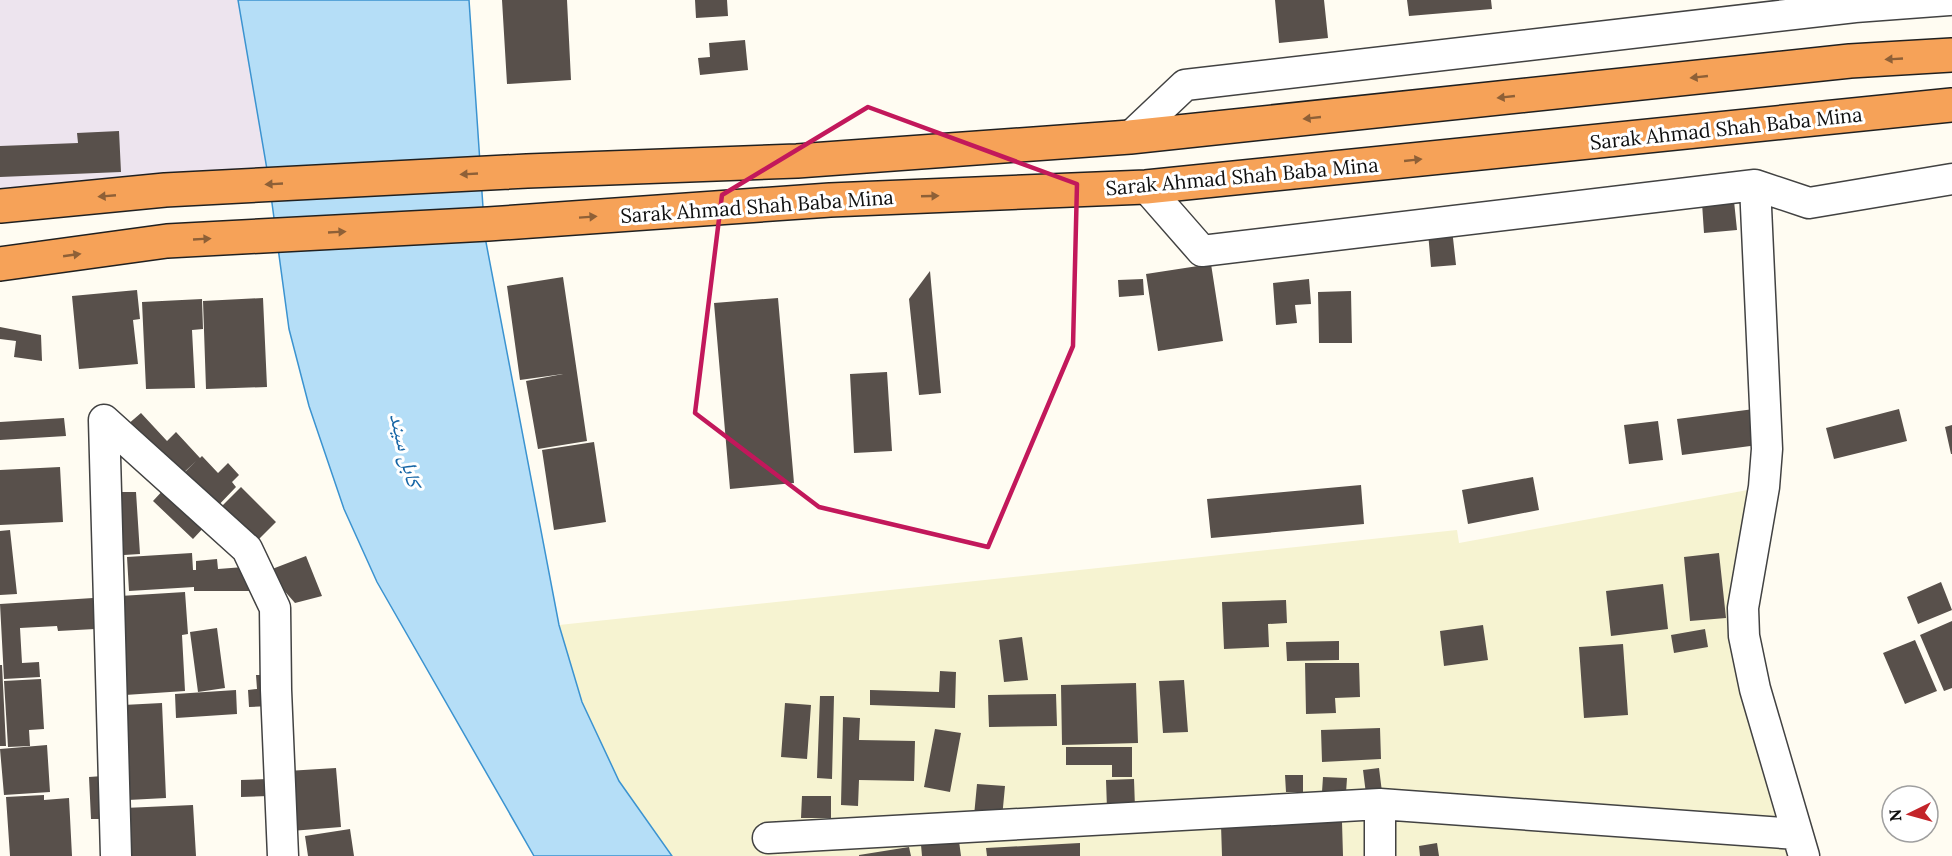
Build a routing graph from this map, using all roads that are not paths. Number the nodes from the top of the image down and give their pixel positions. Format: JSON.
{"nodes":[{"id":1,"x":1949,"y":0,"type":"edge"},
{"id":2,"x":1952,"y":55,"type":"edge"},
{"id":3,"x":1952,"y":105,"type":"edge"},
{"id":4,"x":1130,"y":136,"type":"junction"},
{"id":5,"x":1952,"y":179,"type":"edge"},
{"id":6,"x":1755,"y":185,"type":"junction"},
{"id":7,"x":1146,"y":187,"type":"junction"},
{"id":8,"x":0,"y":206,"type":"edge"},
{"id":9,"x":5,"y":266,"type":"edge"},
{"id":10,"x":1380,"y":804,"type":"junction"},
{"id":11,"x":768,"y":838,"type":"dead end"},
{"id":12,"x":1801,"y":845,"type":"edge"},
{"id":13,"x":117,"y":856,"type":"edge"},
{"id":14,"x":283,"y":856,"type":"edge"},
{"id":15,"x":1380,"y":856,"type":"edge"}],
"edges":[{"from":1,"to":4,"type":"street"},
{"from":2,"to":4,"type":"highway","one_way":true},
{"from":7,"to":3,"type":"highway","name":"Sarak Ahmad Shah Baba Mina","one_way":true},
{"from":4,"to":8,"type":"highway","one_way":true},
{"from":5,"to":6,"type":"street"},
{"from":6,"to":7,"type":"street"},
{"from":6,"to":12,"type":"street"},
{"from":9,"to":7,"type":"highway","name":"Sarak Ahmad Shah Baba Mina","one_way":true},
{"from":10,"to":11,"type":"street"},
{"from":10,"to":12,"type":"street"},
{"from":10,"to":15,"type":"street"},
{"from":13,"to":14,"type":"street"}]}
